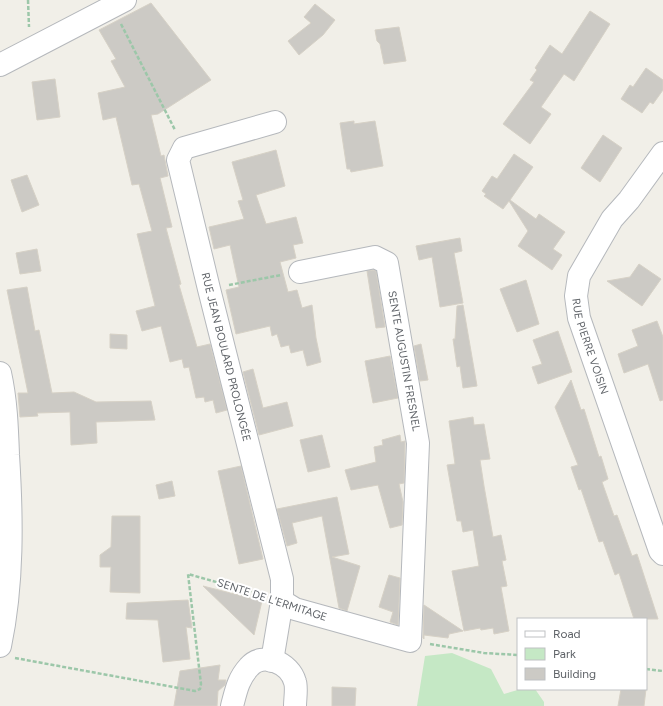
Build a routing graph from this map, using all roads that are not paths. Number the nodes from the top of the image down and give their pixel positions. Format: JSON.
{"nodes":[{"id":1,"x":119,"y":4,"type":"edge"},
{"id":2,"x":0,"y":65,"type":"edge"},
{"id":3,"x":275,"y":122,"type":"dead end"},
{"id":4,"x":663,"y":153,"type":"edge"},
{"id":5,"x":300,"y":272,"type":"road end"},
{"id":6,"x":0,"y":373,"type":"edge"},
{"id":7,"x":663,"y":554,"type":"edge"},
{"id":8,"x":282,"y":601,"type":"junction"},
{"id":9,"x":410,"y":641,"type":"joint"},
{"id":10,"x":2,"y":646,"type":"edge"},
{"id":11,"x":272,"y":661,"type":"junction"},
{"id":12,"x":232,"y":706,"type":"edge"},
{"id":13,"x":295,"y":706,"type":"edge"}],
"edges":[{"from":1,"to":2,"type":"street"},
{"from":3,"to":8,"type":"street","name":"RUE JEAN BOULARD PROLONGÉE"},
{"from":4,"to":7,"type":"street","name":"RUE PIERRE VOISIN"},
{"from":5,"to":9,"type":"street","name":"SENTE AUGUSTIN FRESNEL"},
{"from":6,"to":10,"type":"street"},
{"from":8,"to":9,"type":"street","name":"SENTE DE L'ERMITAGE"},
{"from":8,"to":11,"type":"street","name":"RUE JEAN BOULARD PROLONGÉE"},
{"from":11,"to":12,"type":"street"},
{"from":11,"to":13,"type":"street"}]}
